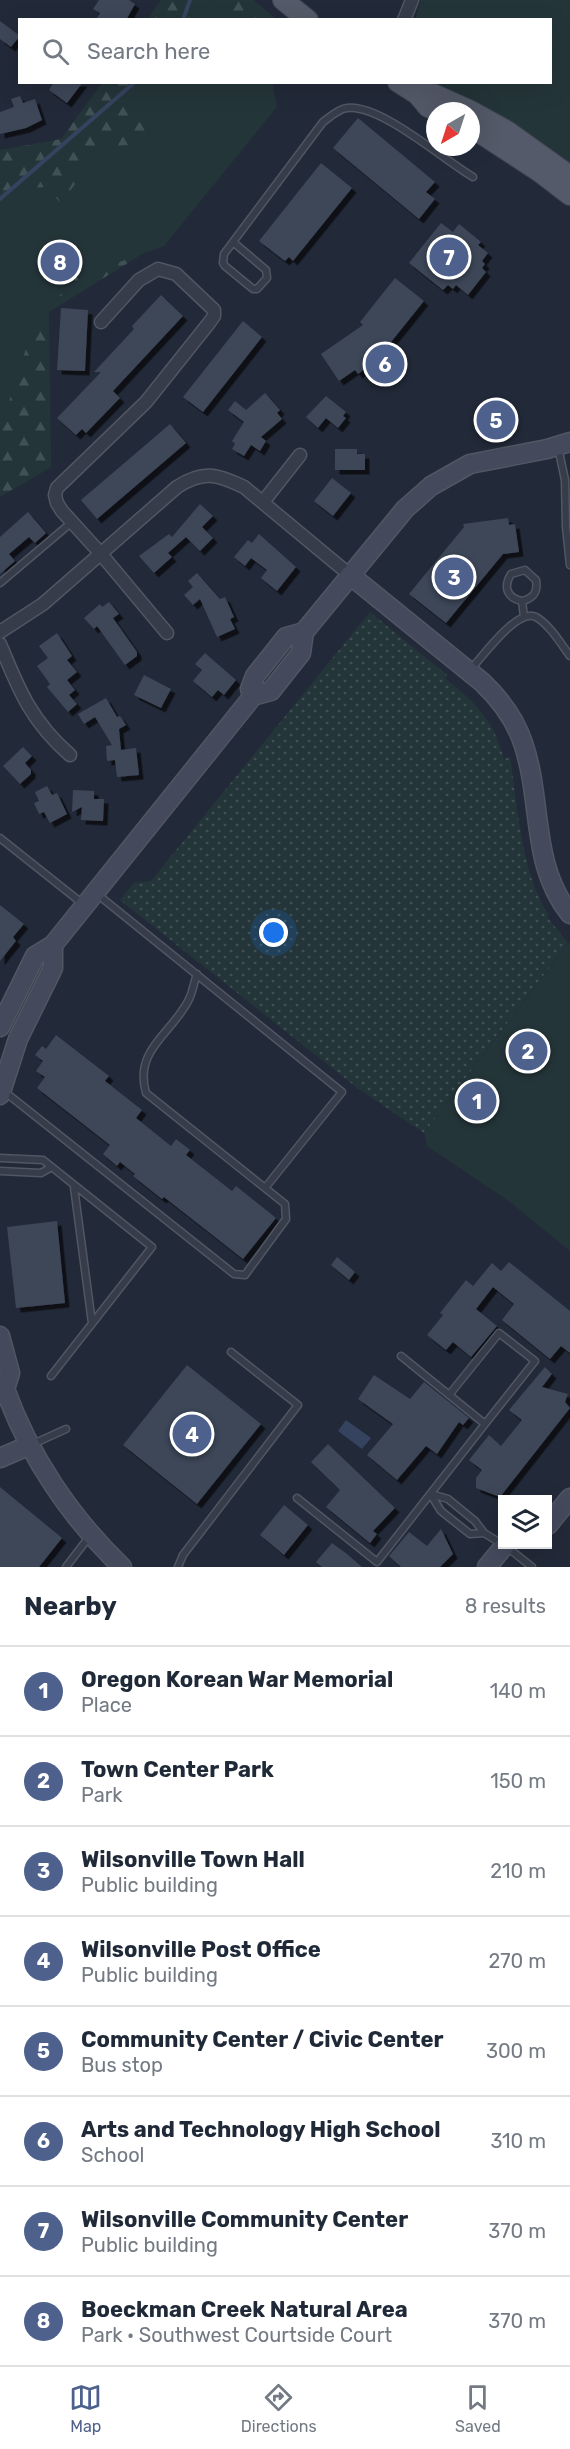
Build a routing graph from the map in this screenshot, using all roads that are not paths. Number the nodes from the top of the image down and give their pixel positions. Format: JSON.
{"nodes":[{"id":1,"x":283,"y":0,"type":"edge"},
{"id":2,"x":412,"y":0,"type":"edge"},
{"id":3,"x":306,"y":18,"type":"edge"},
{"id":4,"x":405,"y":18,"type":"edge"},
{"id":5,"x":401,"y":84,"type":"edge"},
{"id":6,"x":417,"y":94,"type":"junction"},
{"id":7,"x":451,"y":102,"type":"edge"},
{"id":8,"x":426,"y":105,"type":"edge"},
{"id":9,"x":480,"y":116,"type":"edge"},
{"id":10,"x":480,"y":133,"type":"edge"},
{"id":11,"x":570,"y":176,"type":"edge"},
{"id":12,"x":473,"y":177,"type":"dead end"},
{"id":13,"x":570,"y":195,"type":"edge"},
{"id":14,"x":233,"y":242,"type":"junction"},
{"id":15,"x":101,"y":322,"type":"dead end"},
{"id":16,"x":564,"y":445,"type":"edge"},
{"id":17,"x":300,"y":455,"type":"dead end"},
{"id":18,"x":568,"y":496,"type":"edge"},
{"id":19,"x":262,"y":502,"type":"junction"},
{"id":20,"x":72,"y":522,"type":"junction"},
{"id":21,"x":101,"y":554,"type":"junction"},
{"id":22,"x":570,"y":565,"type":"edge"},
{"id":23,"x":350,"y":575,"type":"junction"},
{"id":24,"x":0,"y":583,"type":"edge"},
{"id":25,"x":522,"y":601,"type":"junction"},
{"id":26,"x":524,"y":617,"type":"junction"},
{"id":27,"x":0,"y":632,"type":"edge"},
{"id":28,"x":168,"y":633,"type":"dead end"},
{"id":29,"x":0,"y":644,"type":"edge"},
{"id":30,"x":570,"y":657,"type":"edge"},
{"id":31,"x":469,"y":671,"type":"junction"},
{"id":32,"x":70,"y":755,"type":"dead end"},
{"id":33,"x":0,"y":838,"type":"edge"},
{"id":34,"x":89,"y":898,"type":"junction"},
{"id":35,"x":570,"y":914,"type":"edge"},
{"id":36,"x":53,"y":945,"type":"junction"},
{"id":37,"x":197,"y":974,"type":"junction"},
{"id":38,"x":0,"y":1027,"type":"edge"},
{"id":39,"x":1,"y":1092,"type":"edge"},
{"id":40,"x":0,"y":1158,"type":"edge"},
{"id":41,"x":50,"y":1168,"type":"junction"},
{"id":42,"x":0,"y":1171,"type":"edge"},
{"id":43,"x":74,"y":1187,"type":"junction"},
{"id":44,"x":265,"y":1188,"type":"junction"},
{"id":45,"x":92,"y":1323,"type":"junction"},
{"id":46,"x":0,"y":1336,"type":"edge"},
{"id":47,"x":231,"y":1352,"type":"dead end"},
{"id":48,"x":401,"y":1356,"type":"dead end"},
{"id":49,"x":51,"y":1376,"type":"dead end"},
{"id":50,"x":3,"y":1387,"type":"edge"},
{"id":51,"x":449,"y":1395,"type":"junction"},
{"id":52,"x":485,"y":1424,"type":"junction"},
{"id":53,"x":66,"y":1429,"type":"dead end"},
{"id":54,"x":30,"y":1445,"type":"junction"},
{"id":55,"x":0,"y":1458,"type":"edge"},
{"id":56,"x":430,"y":1494,"type":"junction"},
{"id":57,"x":297,"y":1498,"type":"dead end"},
{"id":58,"x":570,"y":1498,"type":"edge"},
{"id":59,"x":552,"y":1521,"type":"edge"},
{"id":60,"x":484,"y":1533,"type":"junction"},
{"id":61,"x":91,"y":1534,"type":"junction"},
{"id":62,"x":498,"y":1541,"type":"edge"},
{"id":63,"x":500,"y":1549,"type":"edge"},
{"id":64,"x":510,"y":1549,"type":"edge"},
{"id":65,"x":66,"y":1567,"type":"edge"},
{"id":66,"x":122,"y":1567,"type":"edge"},
{"id":67,"x":178,"y":1567,"type":"edge"},
{"id":68,"x":487,"y":1567,"type":"edge"},
{"id":69,"x":532,"y":1567,"type":"edge"}],
"edges":[{"from":1,"to":3,"type":"main road"},
{"from":2,"to":4,"type":"street"},
{"from":5,"to":6,"type":"main road"},
{"from":6,"to":7,"type":"main road"},
{"from":6,"to":8,"type":"main road"},
{"from":9,"to":11,"type":"main road"},
{"from":10,"to":13,"type":"main road"},
{"from":12,"to":14,"type":"lane"},
{"from":14,"to":14,"type":"lane"},
{"from":15,"to":20,"type":"street"},
{"from":16,"to":18,"type":"lane"},
{"from":16,"to":23,"type":"main road"},
{"from":17,"to":19,"type":"street"},
{"from":18,"to":22,"type":"lane"},
{"from":19,"to":21,"type":"street"},
{"from":19,"to":23,"type":"street"},
{"from":20,"to":21,"type":"street"},
{"from":20,"to":24,"type":"lane"},
{"from":21,"to":27,"type":"street"},
{"from":21,"to":28,"type":"street"},
{"from":23,"to":31,"type":"main road"},
{"from":23,"to":34,"type":"main road"},
{"from":25,"to":25,"type":"lane"},
{"from":25,"to":26,"type":"lane"},
{"from":26,"to":30,"type":"lane"},
{"from":26,"to":31,"type":"lane"},
{"from":29,"to":32,"type":"street"},
{"from":31,"to":35,"type":"main road"},
{"from":33,"to":34,"type":"lane"},
{"from":34,"to":36,"type":"main road"},
{"from":34,"to":37,"type":"lane"},
{"from":36,"to":38,"type":"main road"},
{"from":36,"to":39,"type":"main road"},
{"from":37,"to":44,"type":"lane"},
{"from":37,"to":44,"type":"lane"},
{"from":39,"to":44,"type":"lane"},
{"from":40,"to":41,"type":"lane"},
{"from":41,"to":42,"type":"lane"},
{"from":41,"to":43,"type":"lane"},
{"from":43,"to":45,"type":"lane"},
{"from":43,"to":45,"type":"lane"},
{"from":45,"to":49,"type":"lane"},
{"from":46,"to":50,"type":"main road"},
{"from":47,"to":67,"type":"lane"},
{"from":48,"to":51,"type":"lane"},
{"from":50,"to":54,"type":"main road"},
{"from":51,"to":52,"type":"lane"},
{"from":51,"to":52,"type":"lane"},
{"from":52,"to":56,"type":"lane"},
{"from":53,"to":54,"type":"lane"},
{"from":54,"to":55,"type":"main road"},
{"from":54,"to":61,"type":"main road"},
{"from":56,"to":57,"type":"lane"},
{"from":56,"to":60,"type":"lane"},
{"from":56,"to":60,"type":"lane"},
{"from":58,"to":59,"type":"main road"},
{"from":60,"to":62,"type":"lane"},
{"from":61,"to":65,"type":"lane"},
{"from":61,"to":66,"type":"main road"},
{"from":63,"to":68,"type":"main road"},
{"from":64,"to":69,"type":"lane"}]}
